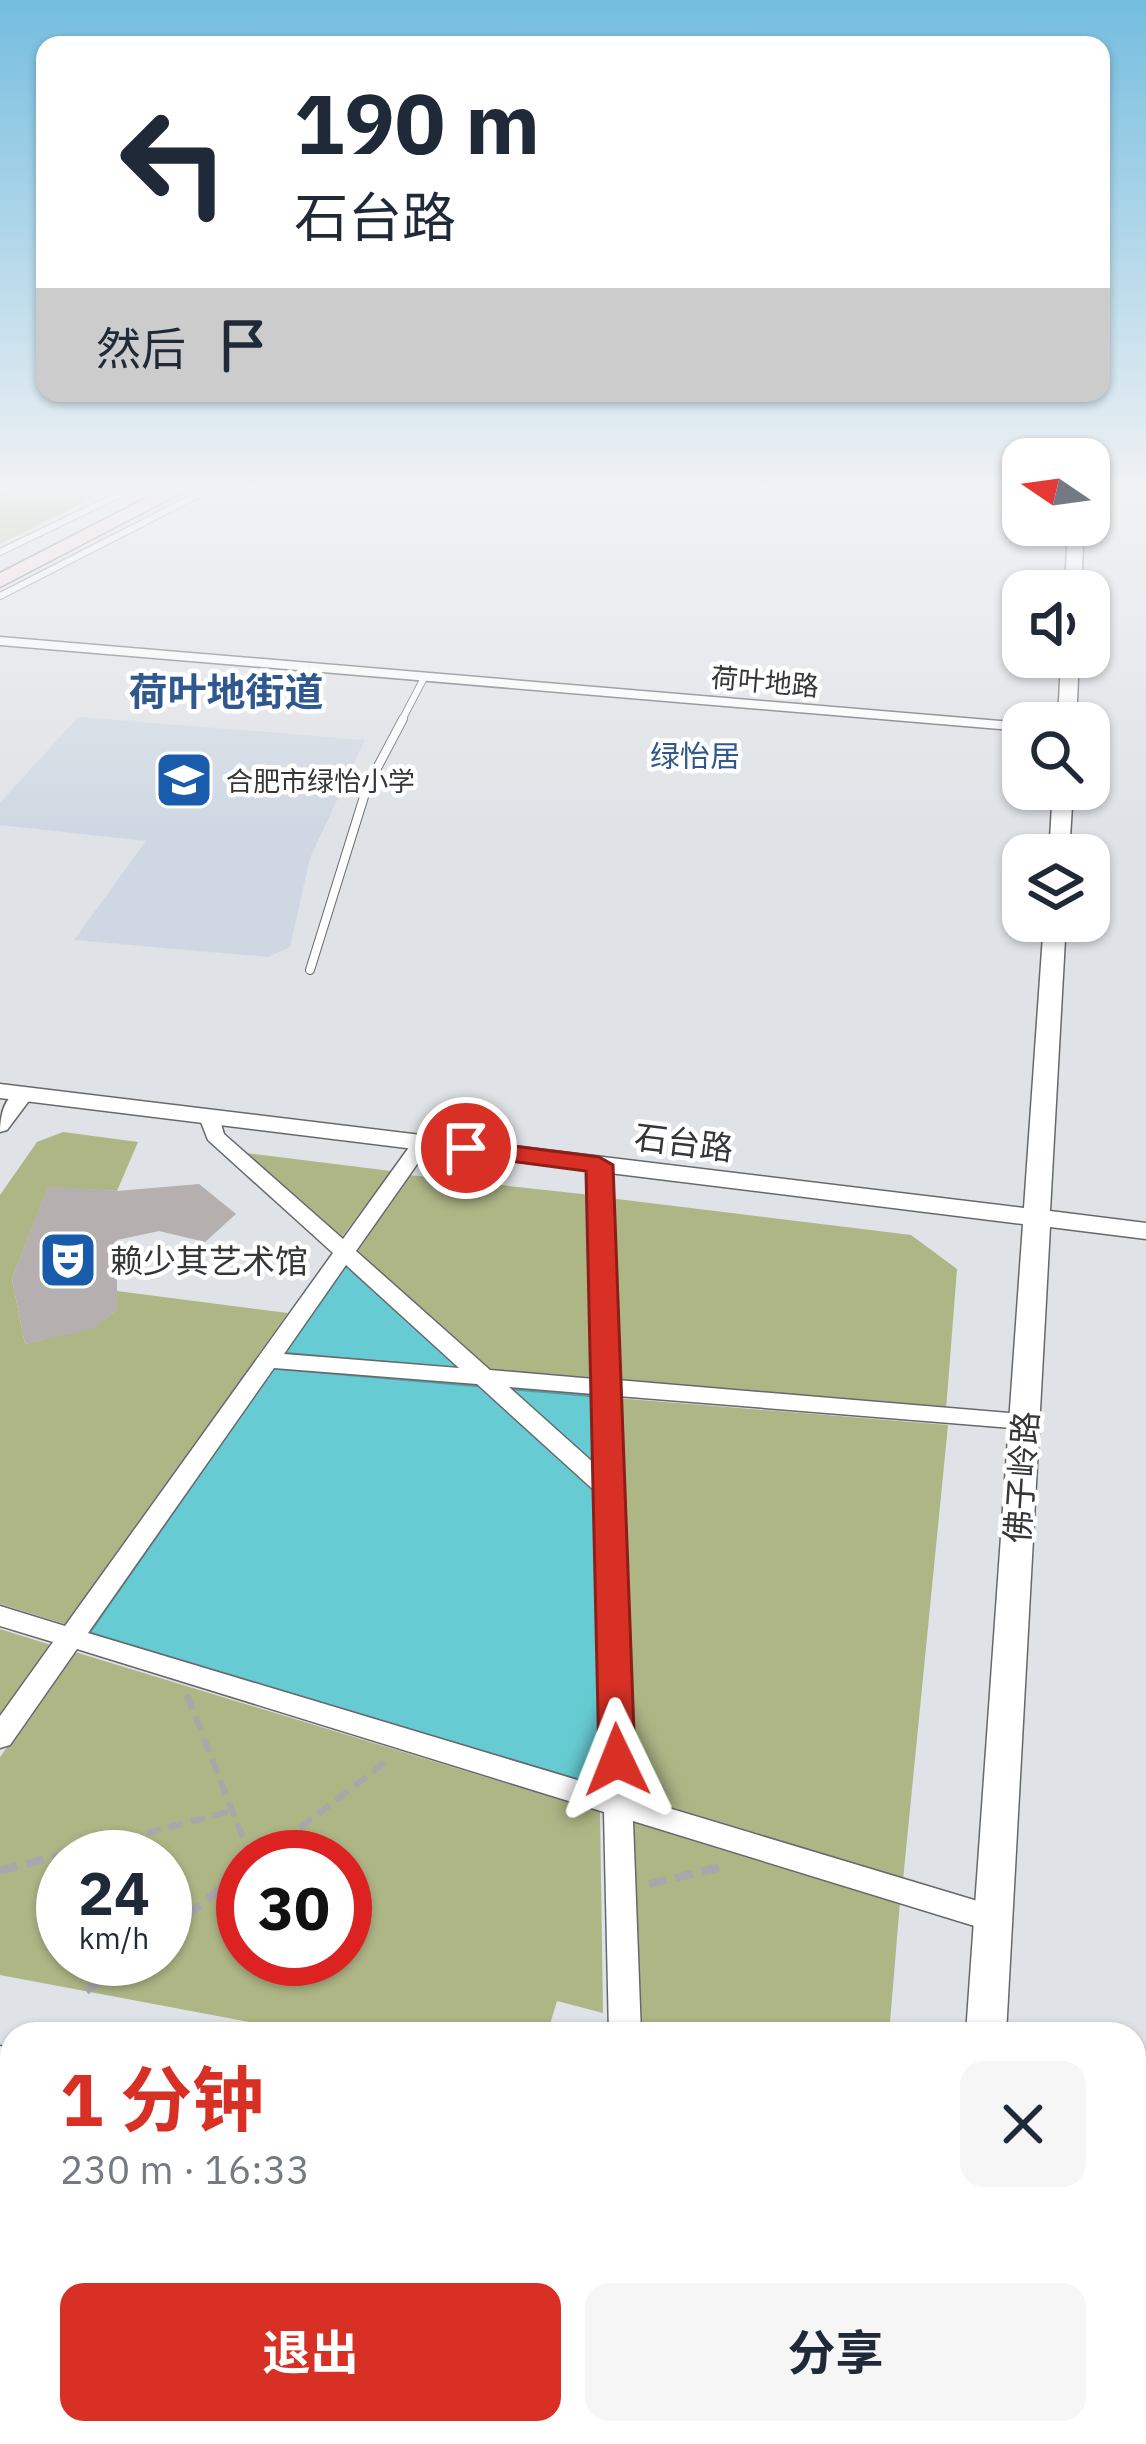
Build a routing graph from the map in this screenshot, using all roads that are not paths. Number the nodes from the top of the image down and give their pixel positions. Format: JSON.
{"nodes":[{"id":1,"x":0,"y":641,"type":"edge"},
{"id":2,"x":425,"y":676,"type":"junction"},
{"id":3,"x":1002,"y":725,"type":"edge"},
{"id":4,"x":1054,"y":942,"type":"edge"},
{"id":5,"x":310,"y":970,"type":"dead end"},
{"id":6,"x":12,"y":1092,"type":"edge"},
{"id":7,"x":208,"y":1117,"type":"junction"},
{"id":8,"x":0,"y":1126,"type":"edge"},
{"id":9,"x":422,"y":1143,"type":"junction"},
{"id":10,"x":599,"y":1165,"type":"junction"},
{"id":11,"x":1036,"y":1219,"type":"junction"},
{"id":12,"x":1146,"y":1231,"type":"edge"},
{"id":13,"x":346,"y":1250,"type":"junction"},
{"id":14,"x":268,"y":1360,"type":"junction"},
{"id":15,"x":482,"y":1378,"type":"junction"},
{"id":16,"x":606,"y":1389,"type":"junction"},
{"id":17,"x":1024,"y":1421,"type":"junction"},
{"id":18,"x":609,"y":1490,"type":"junction"},
{"id":19,"x":0,"y":1616,"type":"edge"},
{"id":20,"x":70,"y":1638,"type":"junction"},
{"id":21,"x":0,"y":1737,"type":"edge"},
{"id":22,"x":618,"y":1804,"type":"junction"},
{"id":23,"x":994,"y":1919,"type":"junction"},
{"id":24,"x":625,"y":2022,"type":"edge"},
{"id":25,"x":987,"y":2022,"type":"edge"}],
"edges":[{"from":1,"to":2,"type":"street","name":"荷叶地路"},
{"from":2,"to":3,"type":"street","name":"荷叶地路"},
{"from":2,"to":5,"type":"lane"},
{"from":4,"to":11,"type":"street","name":"佛子岭路"},
{"from":6,"to":7,"type":"street","name":"石台路"},
{"from":6,"to":8,"type":"street"},
{"from":7,"to":9,"type":"street","name":"石台路"},
{"from":7,"to":13,"type":"street"},
{"from":9,"to":10,"type":"street","name":"石台路"},
{"from":9,"to":13,"type":"street"},
{"from":10,"to":11,"type":"street","name":"石台路"},
{"from":10,"to":16,"type":"street"},
{"from":11,"to":12,"type":"street","name":"石台路"},
{"from":11,"to":17,"type":"street","name":"佛子岭路"},
{"from":13,"to":14,"type":"street"},
{"from":13,"to":15,"type":"street"},
{"from":14,"to":15,"type":"street"},
{"from":14,"to":20,"type":"street"},
{"from":15,"to":16,"type":"street"},
{"from":15,"to":18,"type":"street"},
{"from":16,"to":17,"type":"street"},
{"from":16,"to":18,"type":"street"},
{"from":17,"to":23,"type":"street","name":"佛子岭路"},
{"from":18,"to":22,"type":"street"},
{"from":19,"to":20,"type":"street"},
{"from":20,"to":21,"type":"street"},
{"from":20,"to":22,"type":"street"},
{"from":22,"to":23,"type":"street"},
{"from":22,"to":24,"type":"street"},
{"from":23,"to":25,"type":"street","name":"佛子岭路"}]}
